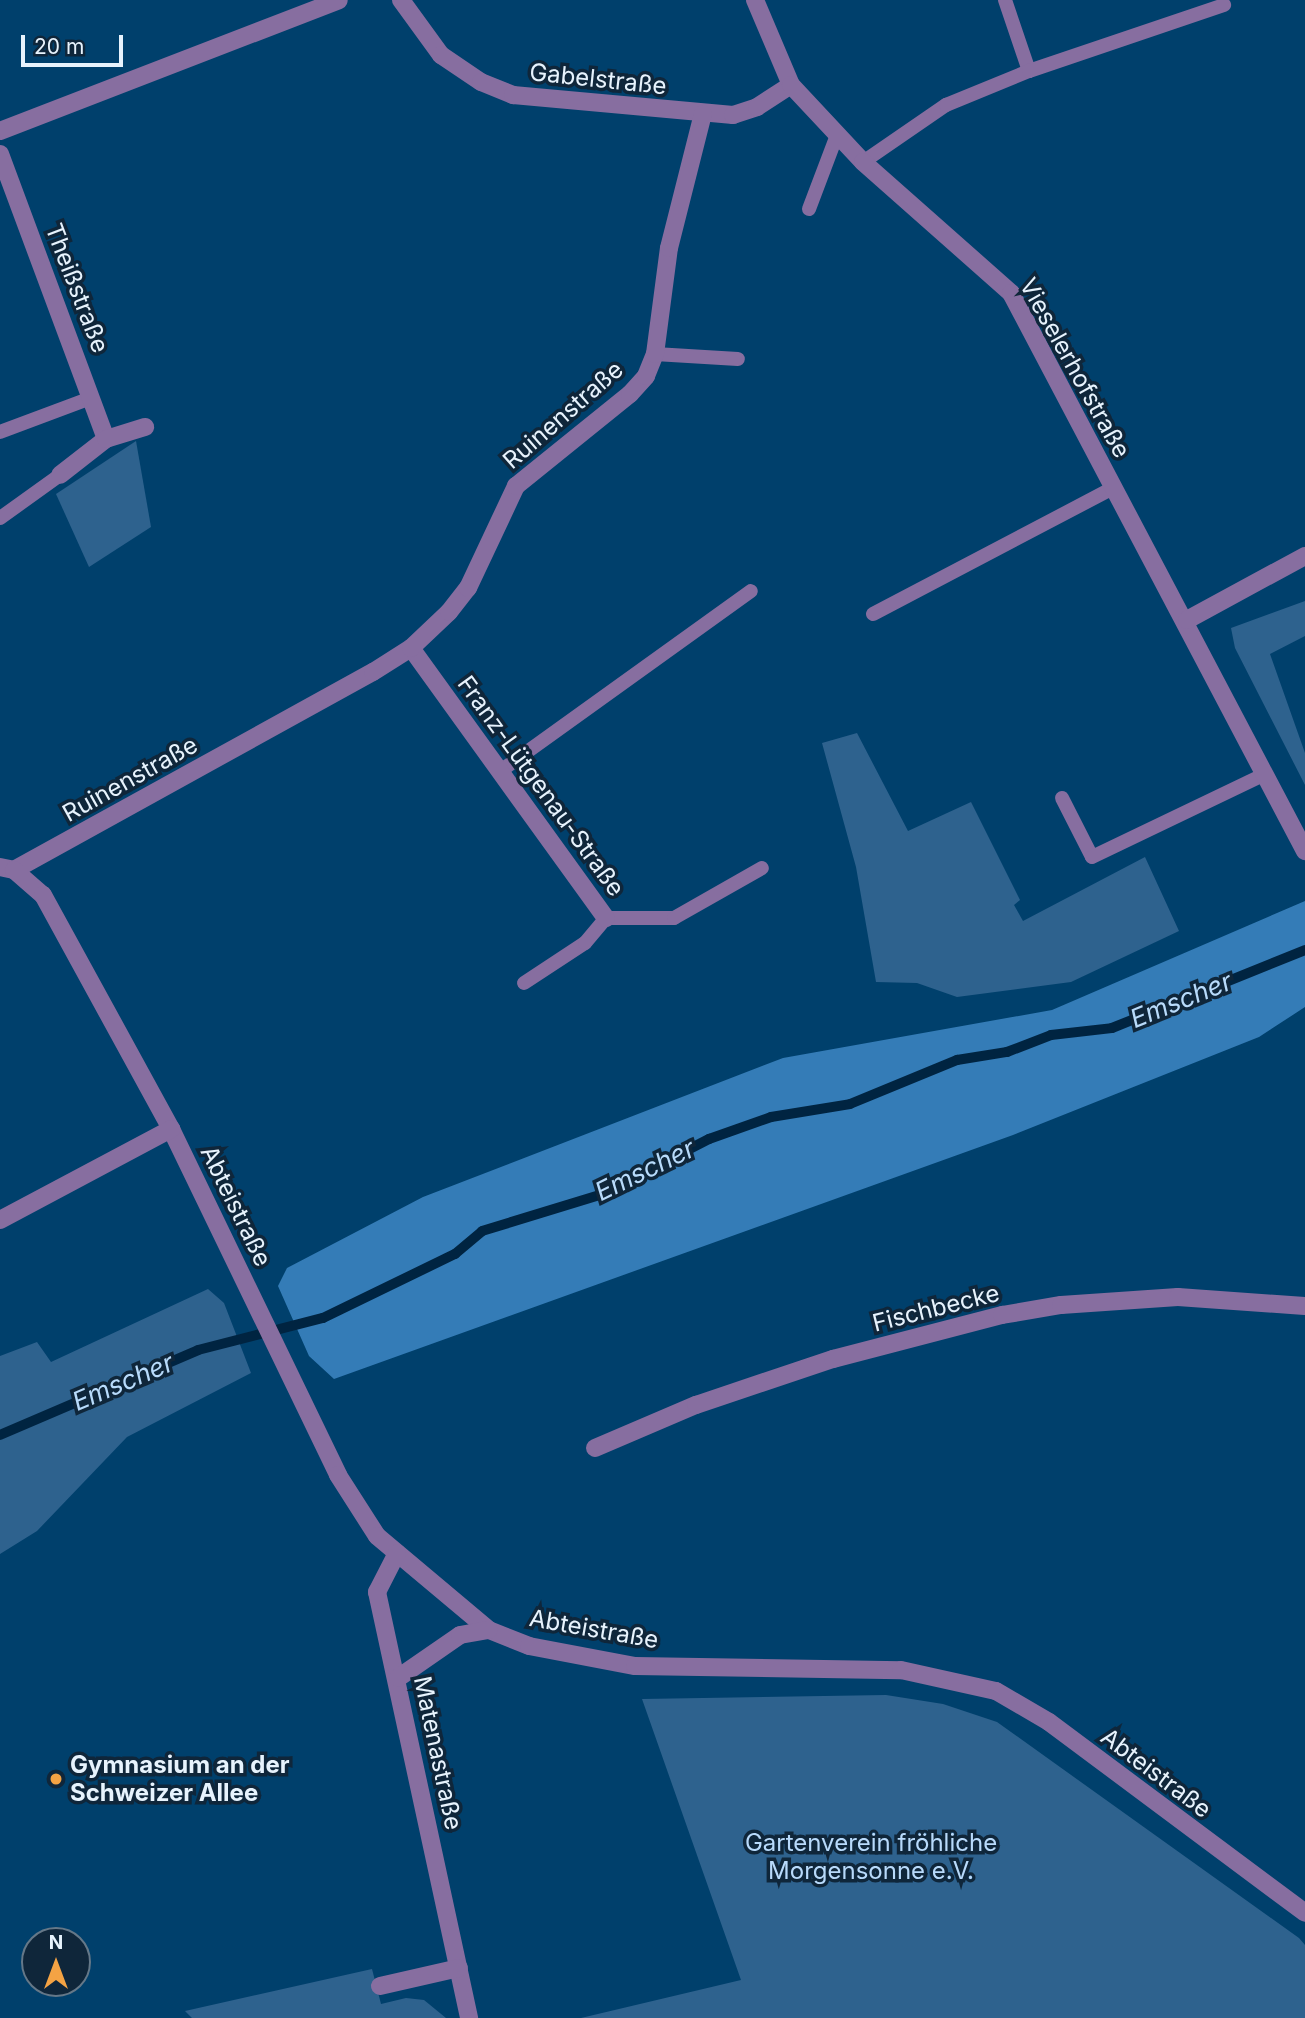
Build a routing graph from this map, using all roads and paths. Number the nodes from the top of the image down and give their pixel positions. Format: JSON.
{"nodes":[{"id":1,"x":339,"y":0,"type":"edge"},
{"id":2,"x":401,"y":0,"type":"edge"},
{"id":3,"x":755,"y":0,"type":"edge"},
{"id":4,"x":1005,"y":0,"type":"edge"},
{"id":5,"x":1224,"y":5,"type":"dead end"},
{"id":6,"x":1029,"y":71,"type":"junction"},
{"id":7,"x":791,"y":85,"type":"junction"},
{"id":8,"x":704,"y":114,"type":"junction"},
{"id":9,"x":0,"y":131,"type":"edge"},
{"id":10,"x":837,"y":135,"type":"junction"},
{"id":11,"x":0,"y":153,"type":"edge"},
{"id":12,"x":863,"y":162,"type":"junction"},
{"id":13,"x":809,"y":209,"type":"dead end"},
{"id":14,"x":655,"y":354,"type":"junction"},
{"id":15,"x":738,"y":359,"type":"dead end"},
{"id":16,"x":91,"y":398,"type":"junction"},
{"id":17,"x":145,"y":427,"type":"dead end"},
{"id":18,"x":0,"y":432,"type":"edge"},
{"id":19,"x":106,"y":439,"type":"junction"},
{"id":20,"x":60,"y":475,"type":"joint"},
{"id":21,"x":1113,"y":488,"type":"junction"},
{"id":22,"x":0,"y":518,"type":"edge"},
{"id":23,"x":1305,"y":556,"type":"edge"},
{"id":24,"x":751,"y":591,"type":"dead end"},
{"id":25,"x":873,"y":614,"type":"dead end"},
{"id":26,"x":1187,"y":620,"type":"junction"},
{"id":27,"x":411,"y":648,"type":"junction"},
{"id":28,"x":499,"y":772,"type":"junction"},
{"id":29,"x":1265,"y":774,"type":"junction"},
{"id":30,"x":1062,"y":798,"type":"dead end"},
{"id":31,"x":1305,"y":851,"type":"edge"},
{"id":32,"x":762,"y":868,"type":"dead end"},
{"id":33,"x":7,"y":869,"type":"edge"},
{"id":34,"x":606,"y":918,"type":"junction"},
{"id":35,"x":524,"y":983,"type":"dead end"},
{"id":36,"x":170,"y":1129,"type":"junction"},
{"id":37,"x":0,"y":1220,"type":"edge"},
{"id":38,"x":1305,"y":1306,"type":"edge"},
{"id":39,"x":595,"y":1448,"type":"dead end"},
{"id":40,"x":397,"y":1553,"type":"junction"},
{"id":41,"x":489,"y":1630,"type":"junction"},
{"id":42,"x":398,"y":1678,"type":"junction"},
{"id":43,"x":1305,"y":1913,"type":"edge"},
{"id":44,"x":459,"y":1968,"type":"junction"},
{"id":45,"x":380,"y":1986,"type":"dead end"},
{"id":46,"x":469,"y":2018,"type":"edge"}],
"edges":[{"from":1,"to":9,"type":"street"},
{"from":2,"to":8,"type":"street","name":"Gabelstraße"},
{"from":3,"to":7,"type":"street","name":"Vieselerhofstraße"},
{"from":4,"to":6,"type":"lane"},
{"from":5,"to":6,"type":"lane"},
{"from":6,"to":12,"type":"lane"},
{"from":7,"to":8,"type":"street"},
{"from":7,"to":10,"type":"street","name":"Vieselerhofstraße"},
{"from":8,"to":14,"type":"street","name":"Ruinenstraße"},
{"from":10,"to":12,"type":"street","name":"Vieselerhofstraße"},
{"from":10,"to":13,"type":"lane"},
{"from":11,"to":16,"type":"street","name":"Theißstraße"},
{"from":12,"to":21,"type":"street","name":"Vieselerhofstraße"},
{"from":14,"to":15,"type":"lane"},
{"from":14,"to":27,"type":"street","name":"Ruinenstraße"},
{"from":16,"to":18,"type":"lane"},
{"from":16,"to":19,"type":"street","name":"Theißstraße"},
{"from":17,"to":19,"type":"street"},
{"from":19,"to":20,"type":"street"},
{"from":20,"to":22,"type":"lane"},
{"from":21,"to":25,"type":"lane"},
{"from":21,"to":26,"type":"street","name":"Vieselerhofstraße"},
{"from":23,"to":26,"type":"street"},
{"from":24,"to":28,"type":"lane"},
{"from":26,"to":29,"type":"street","name":"Vieselerhofstraße"},
{"from":27,"to":28,"type":"street","name":"Franz-Lütgenau-Straße"},
{"from":27,"to":33,"type":"street","name":"Ruinenstraße"},
{"from":28,"to":34,"type":"street","name":"Franz-Lütgenau-Straße"},
{"from":29,"to":30,"type":"lane"},
{"from":29,"to":31,"type":"street","name":"Vieselerhofstraße"},
{"from":32,"to":34,"type":"lane","name":"Franz-Lütgenau-Straße"},
{"from":33,"to":36,"type":"street","name":"Abteistraße"},
{"from":34,"to":35,"type":"lane"},
{"from":36,"to":37,"type":"street","name":"Abteistraße"},
{"from":36,"to":40,"type":"street","name":"Abteistraße"},
{"from":38,"to":39,"type":"street","name":"Fischbecke"},
{"from":40,"to":41,"type":"street","name":"Abteistraße"},
{"from":40,"to":42,"type":"street","name":"Matenastraße"},
{"from":41,"to":42,"type":"street"},
{"from":41,"to":43,"type":"street","name":"Abteistraße"},
{"from":42,"to":44,"type":"street","name":"Matenastraße"},
{"from":44,"to":45,"type":"street"},
{"from":44,"to":46,"type":"street","name":"Matenastraße"}]}
